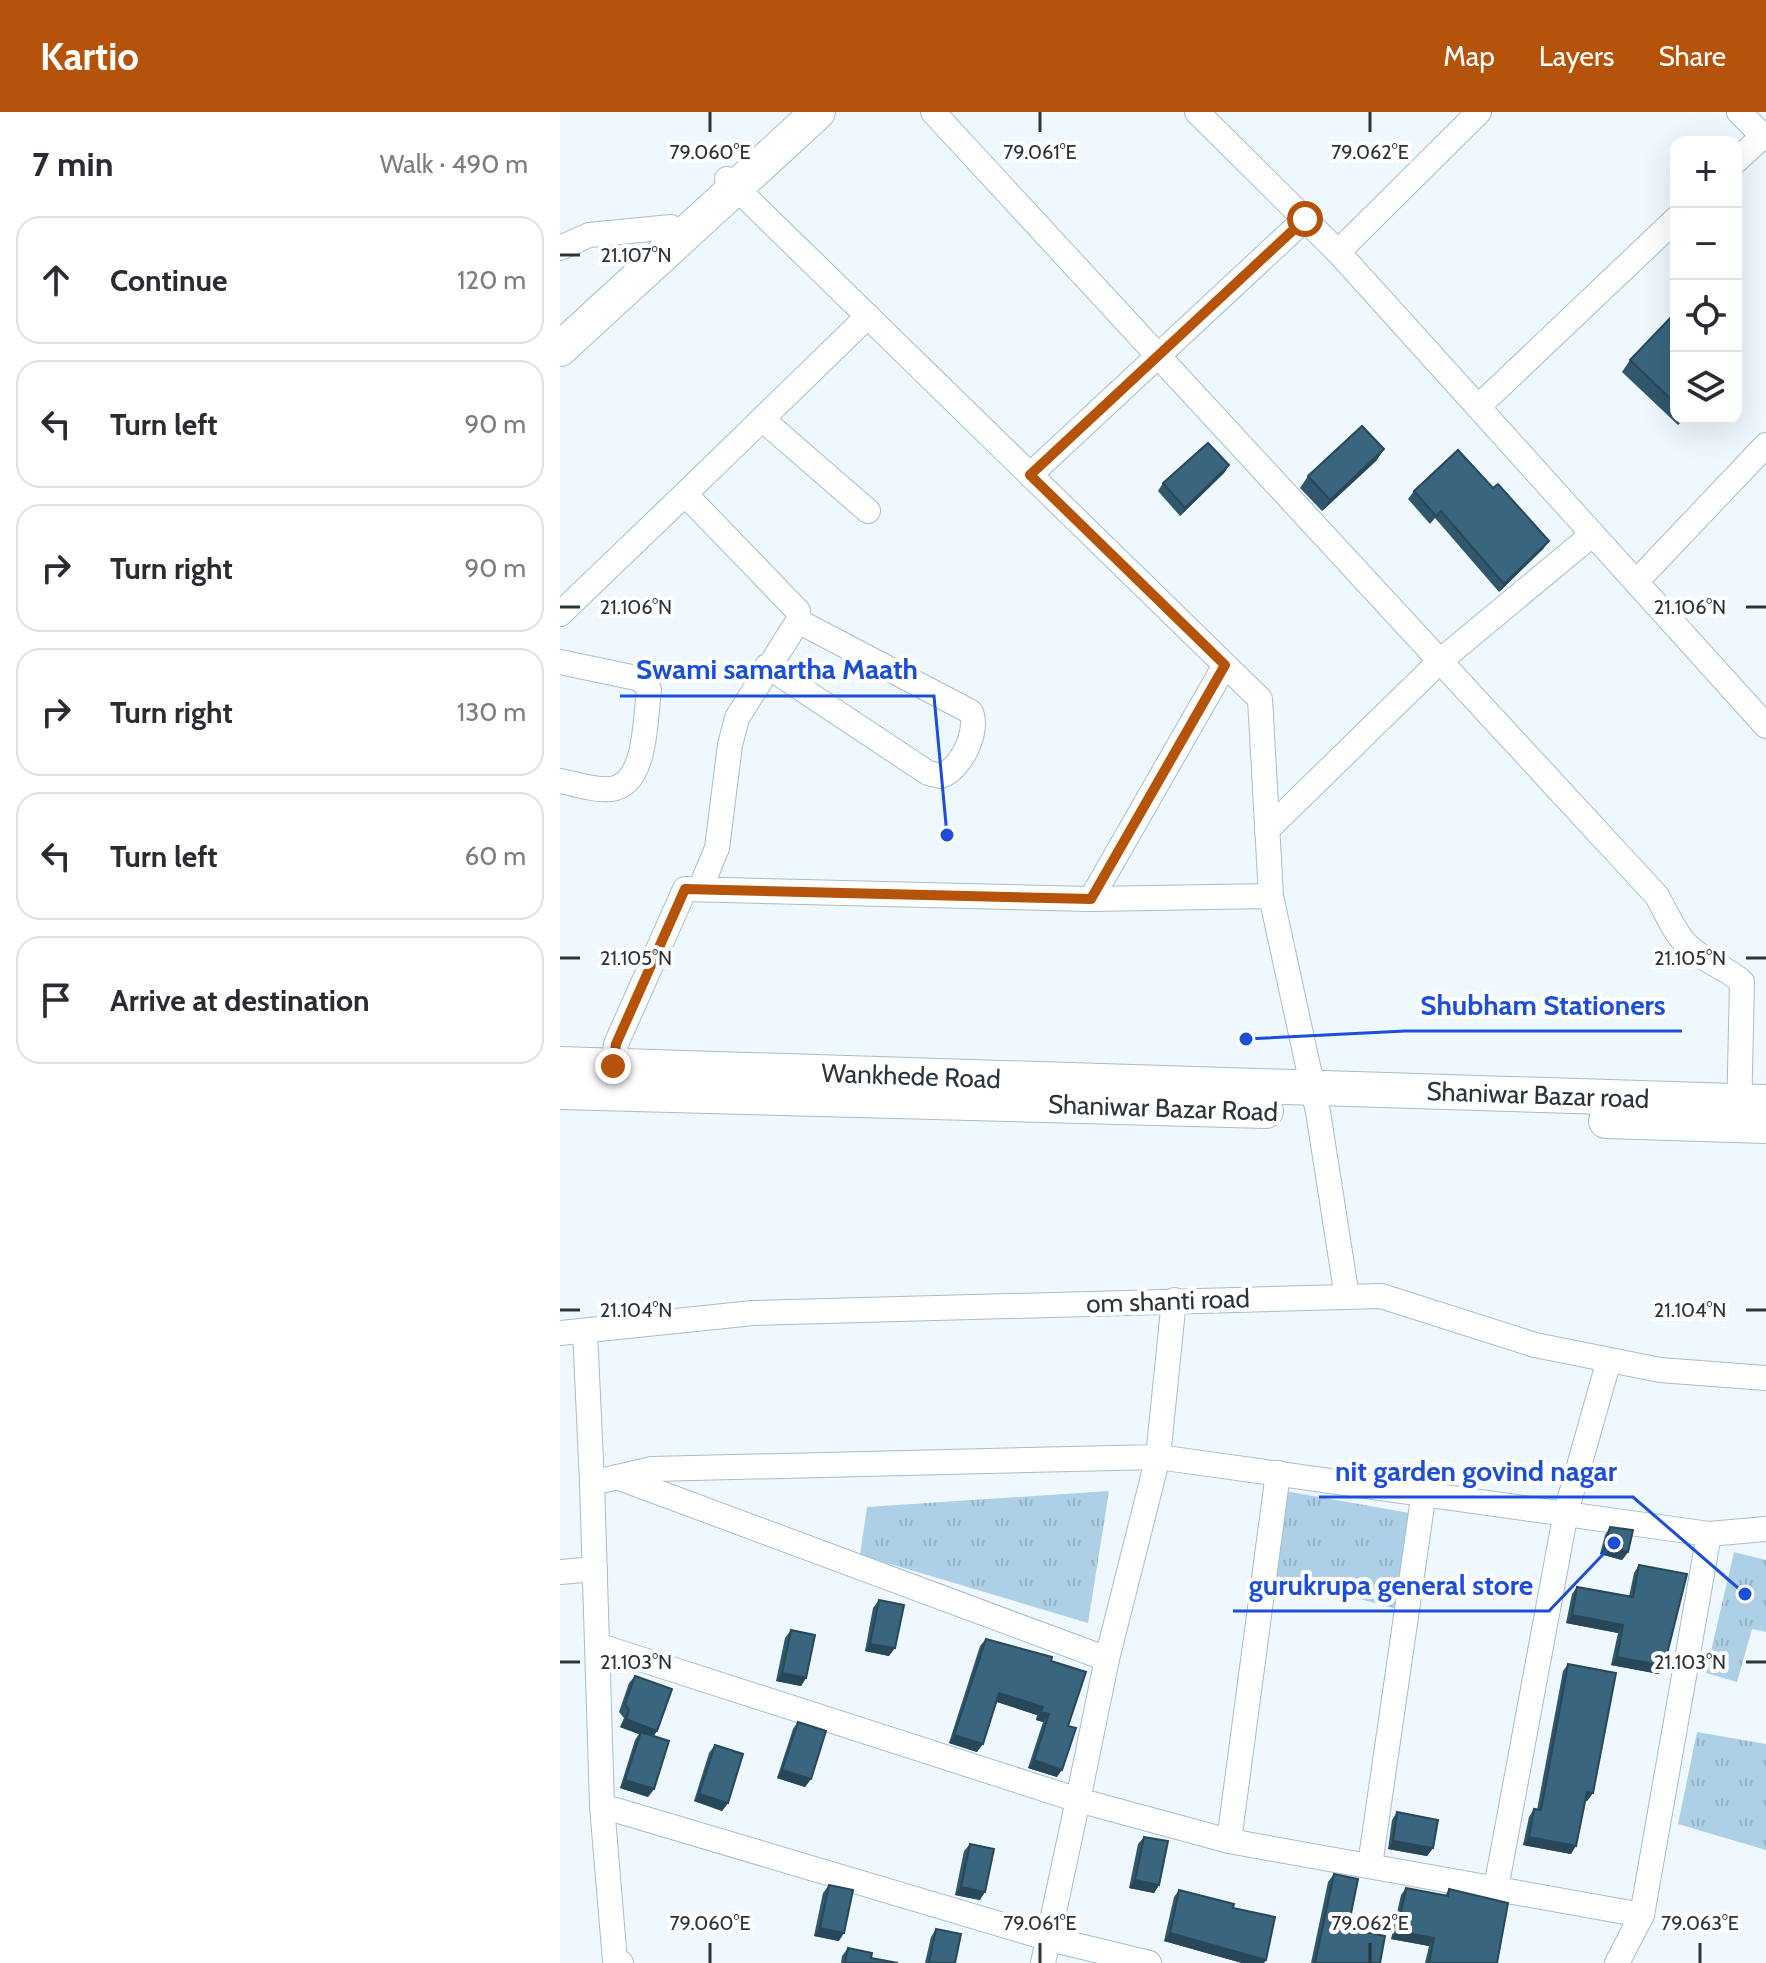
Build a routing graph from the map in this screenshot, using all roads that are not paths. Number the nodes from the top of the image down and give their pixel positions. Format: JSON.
{"nodes":[{"id":1,"x":802,"y":112,"type":"edge"},
{"id":2,"x":818,"y":112,"type":"edge"},
{"id":3,"x":933,"y":112,"type":"edge"},
{"id":4,"x":1197,"y":112,"type":"edge"},
{"id":5,"x":1479,"y":112,"type":"edge"},
{"id":6,"x":1739,"y":112,"type":"edge"},
{"id":7,"x":1764,"y":137,"type":"edge"},
{"id":8,"x":1742,"y":156,"type":"edge"},
{"id":9,"x":732,"y":184,"type":"junction"},
{"id":10,"x":1305,"y":219,"type":"junction"},
{"id":11,"x":1670,"y":225,"type":"edge"},
{"id":12,"x":671,"y":227,"type":"junction"},
{"id":13,"x":560,"y":248,"type":"edge"},
{"id":14,"x":1338,"y":252,"type":"junction"},
{"id":15,"x":868,"y":316,"type":"junction"},
{"id":16,"x":560,"y":322,"type":"edge"},
{"id":17,"x":560,"y":349,"type":"edge"},
{"id":18,"x":1158,"y":355,"type":"junction"},
{"id":19,"x":1478,"y":407,"type":"junction"},
{"id":20,"x":762,"y":419,"type":"junction"},
{"id":21,"x":1766,"y":445,"type":"edge"},
{"id":22,"x":1030,"y":475,"type":"junction"},
{"id":23,"x":685,"y":494,"type":"junction"},
{"id":24,"x":868,"y":511,"type":"dead end"},
{"id":25,"x":1593,"y":534,"type":"junction"},
{"id":26,"x":1636,"y":582,"type":"junction"},
{"id":27,"x":560,"y":614,"type":"edge"},
{"id":28,"x":798,"y":616,"type":"junction"},
{"id":29,"x":1440,"y":661,"type":"junction"},
{"id":30,"x":560,"y":662,"type":"edge"},
{"id":31,"x":1225,"y":665,"type":"junction"},
{"id":32,"x":767,"y":666,"type":"junction"},
{"id":33,"x":978,"y":705,"type":"dead end"},
{"id":34,"x":1766,"y":726,"type":"edge"},
{"id":35,"x":560,"y":781,"type":"edge"},
{"id":36,"x":1267,"y":830,"type":"junction"},
{"id":37,"x":700,"y":889,"type":"junction"},
{"id":38,"x":1271,"y":896,"type":"junction"},
{"id":39,"x":1091,"y":899,"type":"junction"},
{"id":40,"x":560,"y":1064,"type":"edge"},
{"id":41,"x":613,"y":1066,"type":"junction"},
{"id":42,"x":560,"y":1092,"type":"edge"},
{"id":43,"x":1314,"y":1101,"type":"junction"},
{"id":44,"x":1752,"y":1113,"type":"edge"},
{"id":45,"x":1347,"y":1297,"type":"junction"},
{"id":46,"x":1174,"y":1300,"type":"junction"},
{"id":47,"x":585,"y":1331,"type":"junction"},
{"id":48,"x":560,"y":1333,"type":"edge"},
{"id":49,"x":1609,"y":1360,"type":"junction"},
{"id":50,"x":1766,"y":1378,"type":"edge"},
{"id":51,"x":1158,"y":1457,"type":"junction"},
{"id":52,"x":1278,"y":1473,"type":"junction"},
{"id":53,"x":617,"y":1477,"type":"junction"},
{"id":54,"x":592,"y":1483,"type":"junction"},
{"id":55,"x":1424,"y":1492,"type":"junction"},
{"id":56,"x":1566,"y":1512,"type":"junction"},
{"id":57,"x":1766,"y":1529,"type":"edge"},
{"id":58,"x":1709,"y":1534,"type":"junction"},
{"id":59,"x":595,"y":1569,"type":"junction"},
{"id":60,"x":560,"y":1572,"type":"edge"},
{"id":61,"x":597,"y":1645,"type":"junction"},
{"id":62,"x":1107,"y":1659,"type":"junction"},
{"id":63,"x":1078,"y":1800,"type":"junction"},
{"id":64,"x":602,"y":1806,"type":"junction"},
{"id":65,"x":1229,"y":1841,"type":"junction"},
{"id":66,"x":1370,"y":1865,"type":"junction"},
{"id":67,"x":1496,"y":1888,"type":"junction"},
{"id":68,"x":1642,"y":1915,"type":"junction"},
{"id":69,"x":1050,"y":1939,"type":"junction"},
{"id":70,"x":621,"y":1963,"type":"edge"},
{"id":71,"x":1043,"y":1963,"type":"edge"},
{"id":72,"x":1149,"y":1963,"type":"edge"},
{"id":73,"x":1617,"y":1963,"type":"edge"}],
"edges":[{"from":1,"to":9,"type":"main road"},
{"from":2,"to":9,"type":"main road"},
{"from":3,"to":18,"type":"street"},
{"from":4,"to":10,"type":"street"},
{"from":5,"to":14,"type":"street"},
{"from":6,"to":7,"type":"street"},
{"from":7,"to":8,"type":"street"},
{"from":9,"to":12,"type":"main road"},
{"from":9,"to":15,"type":"street"},
{"from":9,"to":17,"type":"main road"},
{"from":10,"to":14,"type":"street"},
{"from":10,"to":18,"type":"street"},
{"from":11,"to":19,"type":"street"},
{"from":12,"to":13,"type":"street"},
{"from":12,"to":16,"type":"main road"},
{"from":14,"to":19,"type":"street"},
{"from":15,"to":20,"type":"street"},
{"from":15,"to":22,"type":"street"},
{"from":18,"to":22,"type":"street"},
{"from":18,"to":29,"type":"street"},
{"from":19,"to":25,"type":"street"},
{"from":20,"to":23,"type":"street"},
{"from":20,"to":24,"type":"street"},
{"from":21,"to":26,"type":"street"},
{"from":22,"to":31,"type":"street"},
{"from":23,"to":27,"type":"street"},
{"from":23,"to":28,"type":"street"},
{"from":25,"to":26,"type":"street"},
{"from":25,"to":29,"type":"street"},
{"from":26,"to":34,"type":"street"},
{"from":28,"to":32,"type":"street"},
{"from":28,"to":32,"type":"street"},
{"from":28,"to":33,"type":"street"},
{"from":29,"to":36,"type":"street"},
{"from":29,"to":44,"type":"street"},
{"from":30,"to":35,"type":"street"},
{"from":31,"to":36,"type":"street"},
{"from":31,"to":39,"type":"street"},
{"from":32,"to":37,"type":"street"},
{"from":36,"to":38,"type":"street"},
{"from":37,"to":39,"type":"street"},
{"from":37,"to":41,"type":"street"},
{"from":38,"to":39,"type":"street"},
{"from":38,"to":43,"type":"street"},
{"from":40,"to":41,"type":"main road","name":"Wankhede Road"},
{"from":41,"to":43,"type":"main road","name":"Wankhede Road"},
{"from":42,"to":43,"type":"main road","name":"Shaniwar Bazar Road"},
{"from":43,"to":44,"type":"main road","name":"Shaniwar Bazar road"},
{"from":43,"to":45,"type":"street"},
{"from":45,"to":46,"type":"street","name":"om shanti road"},
{"from":45,"to":49,"type":"street","name":"om shanti road"},
{"from":46,"to":47,"type":"street","name":"om shanti road"},
{"from":46,"to":51,"type":"street"},
{"from":47,"to":48,"type":"street","name":"om shanti road"},
{"from":47,"to":54,"type":"street"},
{"from":49,"to":50,"type":"street","name":"om shanti road"},
{"from":49,"to":56,"type":"street"},
{"from":51,"to":52,"type":"street"},
{"from":51,"to":53,"type":"street"},
{"from":51,"to":62,"type":"street"},
{"from":52,"to":55,"type":"street"},
{"from":52,"to":65,"type":"street"},
{"from":53,"to":54,"type":"street"},
{"from":53,"to":62,"type":"street"},
{"from":54,"to":59,"type":"street"},
{"from":55,"to":56,"type":"street"},
{"from":55,"to":66,"type":"street"},
{"from":56,"to":58,"type":"street"},
{"from":56,"to":67,"type":"street"},
{"from":57,"to":58,"type":"street"},
{"from":58,"to":68,"type":"street"},
{"from":59,"to":60,"type":"street"},
{"from":59,"to":61,"type":"street"},
{"from":61,"to":63,"type":"street"},
{"from":61,"to":64,"type":"street"},
{"from":62,"to":63,"type":"street"},
{"from":63,"to":65,"type":"street"},
{"from":63,"to":69,"type":"street"},
{"from":64,"to":69,"type":"street"},
{"from":64,"to":70,"type":"street"},
{"from":65,"to":66,"type":"street"},
{"from":66,"to":67,"type":"street"},
{"from":67,"to":68,"type":"street"},
{"from":68,"to":73,"type":"street"},
{"from":69,"to":71,"type":"street"},
{"from":69,"to":72,"type":"street"}]}
